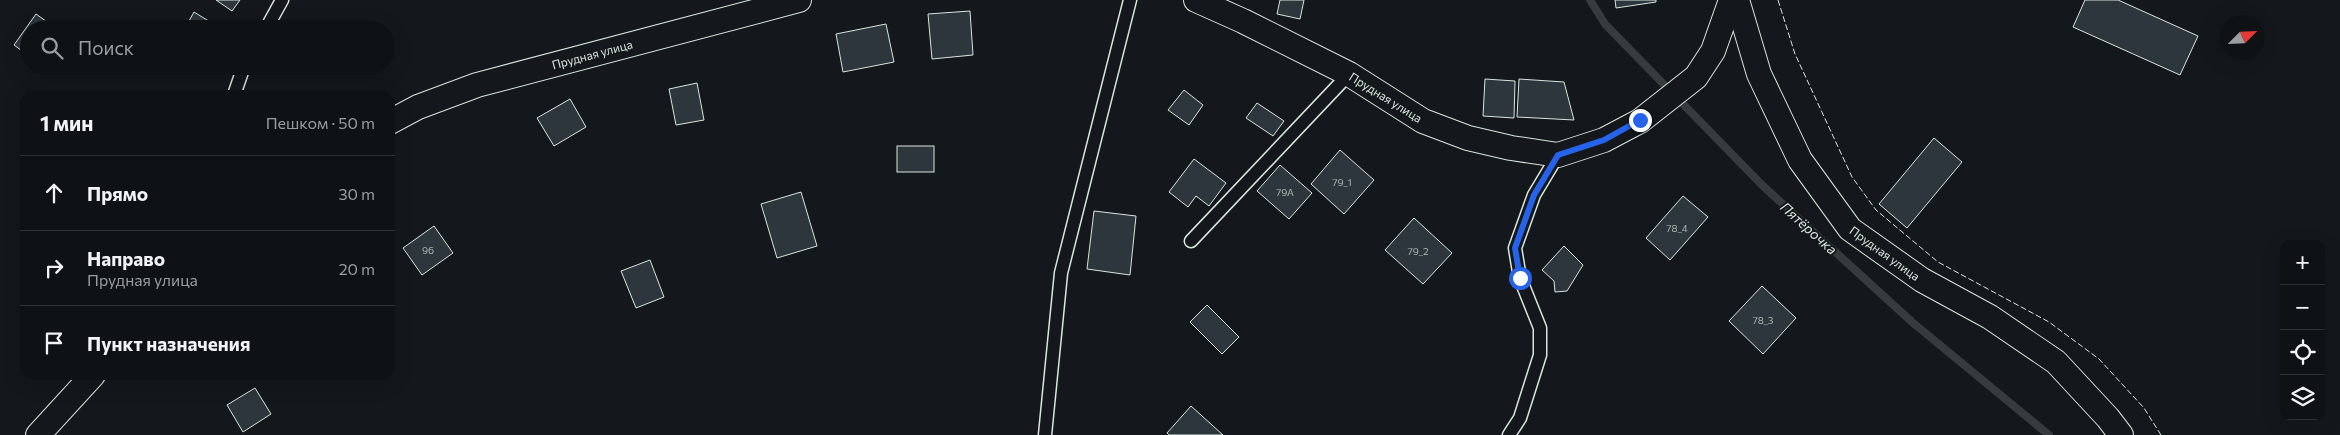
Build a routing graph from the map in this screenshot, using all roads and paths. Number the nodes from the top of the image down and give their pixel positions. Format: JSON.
{"nodes":[{"id":1,"x":282,"y":0,"type":"edge"},
{"id":2,"x":799,"y":0,"type":"edge"},
{"id":3,"x":1130,"y":0,"type":"edge"},
{"id":4,"x":1196,"y":0,"type":"edge"},
{"id":5,"x":1731,"y":0,"type":"edge"},
{"id":6,"x":1737,"y":0,"type":"edge"},
{"id":7,"x":271,"y":20,"type":"edge"},
{"id":8,"x":1349,"y":74,"type":"junction"},
{"id":9,"x":241,"y":75,"type":"edge"},
{"id":10,"x":236,"y":90,"type":"edge"},
{"id":11,"x":395,"y":119,"type":"edge"},
{"id":12,"x":1558,"y":155,"type":"junction"},
{"id":13,"x":1190,"y":241,"type":"dead end"},
{"id":14,"x":88,"y":380,"type":"edge"},
{"id":15,"x":38,"y":435,"type":"edge"},
{"id":16,"x":1045,"y":435,"type":"edge"},
{"id":17,"x":1509,"y":435,"type":"edge"},
{"id":18,"x":2121,"y":435,"type":"edge"}],
"edges":[{"from":1,"to":7,"type":"lane"},
{"from":2,"to":11,"type":"street","name":"Прудная улица"},
{"from":3,"to":16,"type":"lane"},
{"from":4,"to":8,"type":"street","name":"Прудная улица"},
{"from":5,"to":12,"type":"street","name":"Прудная улица"},
{"from":6,"to":18,"type":"street","name":"Прудная улица"},
{"from":8,"to":12,"type":"street","name":"Прудная улица"},
{"from":8,"to":13,"type":"lane"},
{"from":9,"to":10,"type":"lane"},
{"from":12,"to":17,"type":"lane"},
{"from":14,"to":15,"type":"street"}]}
